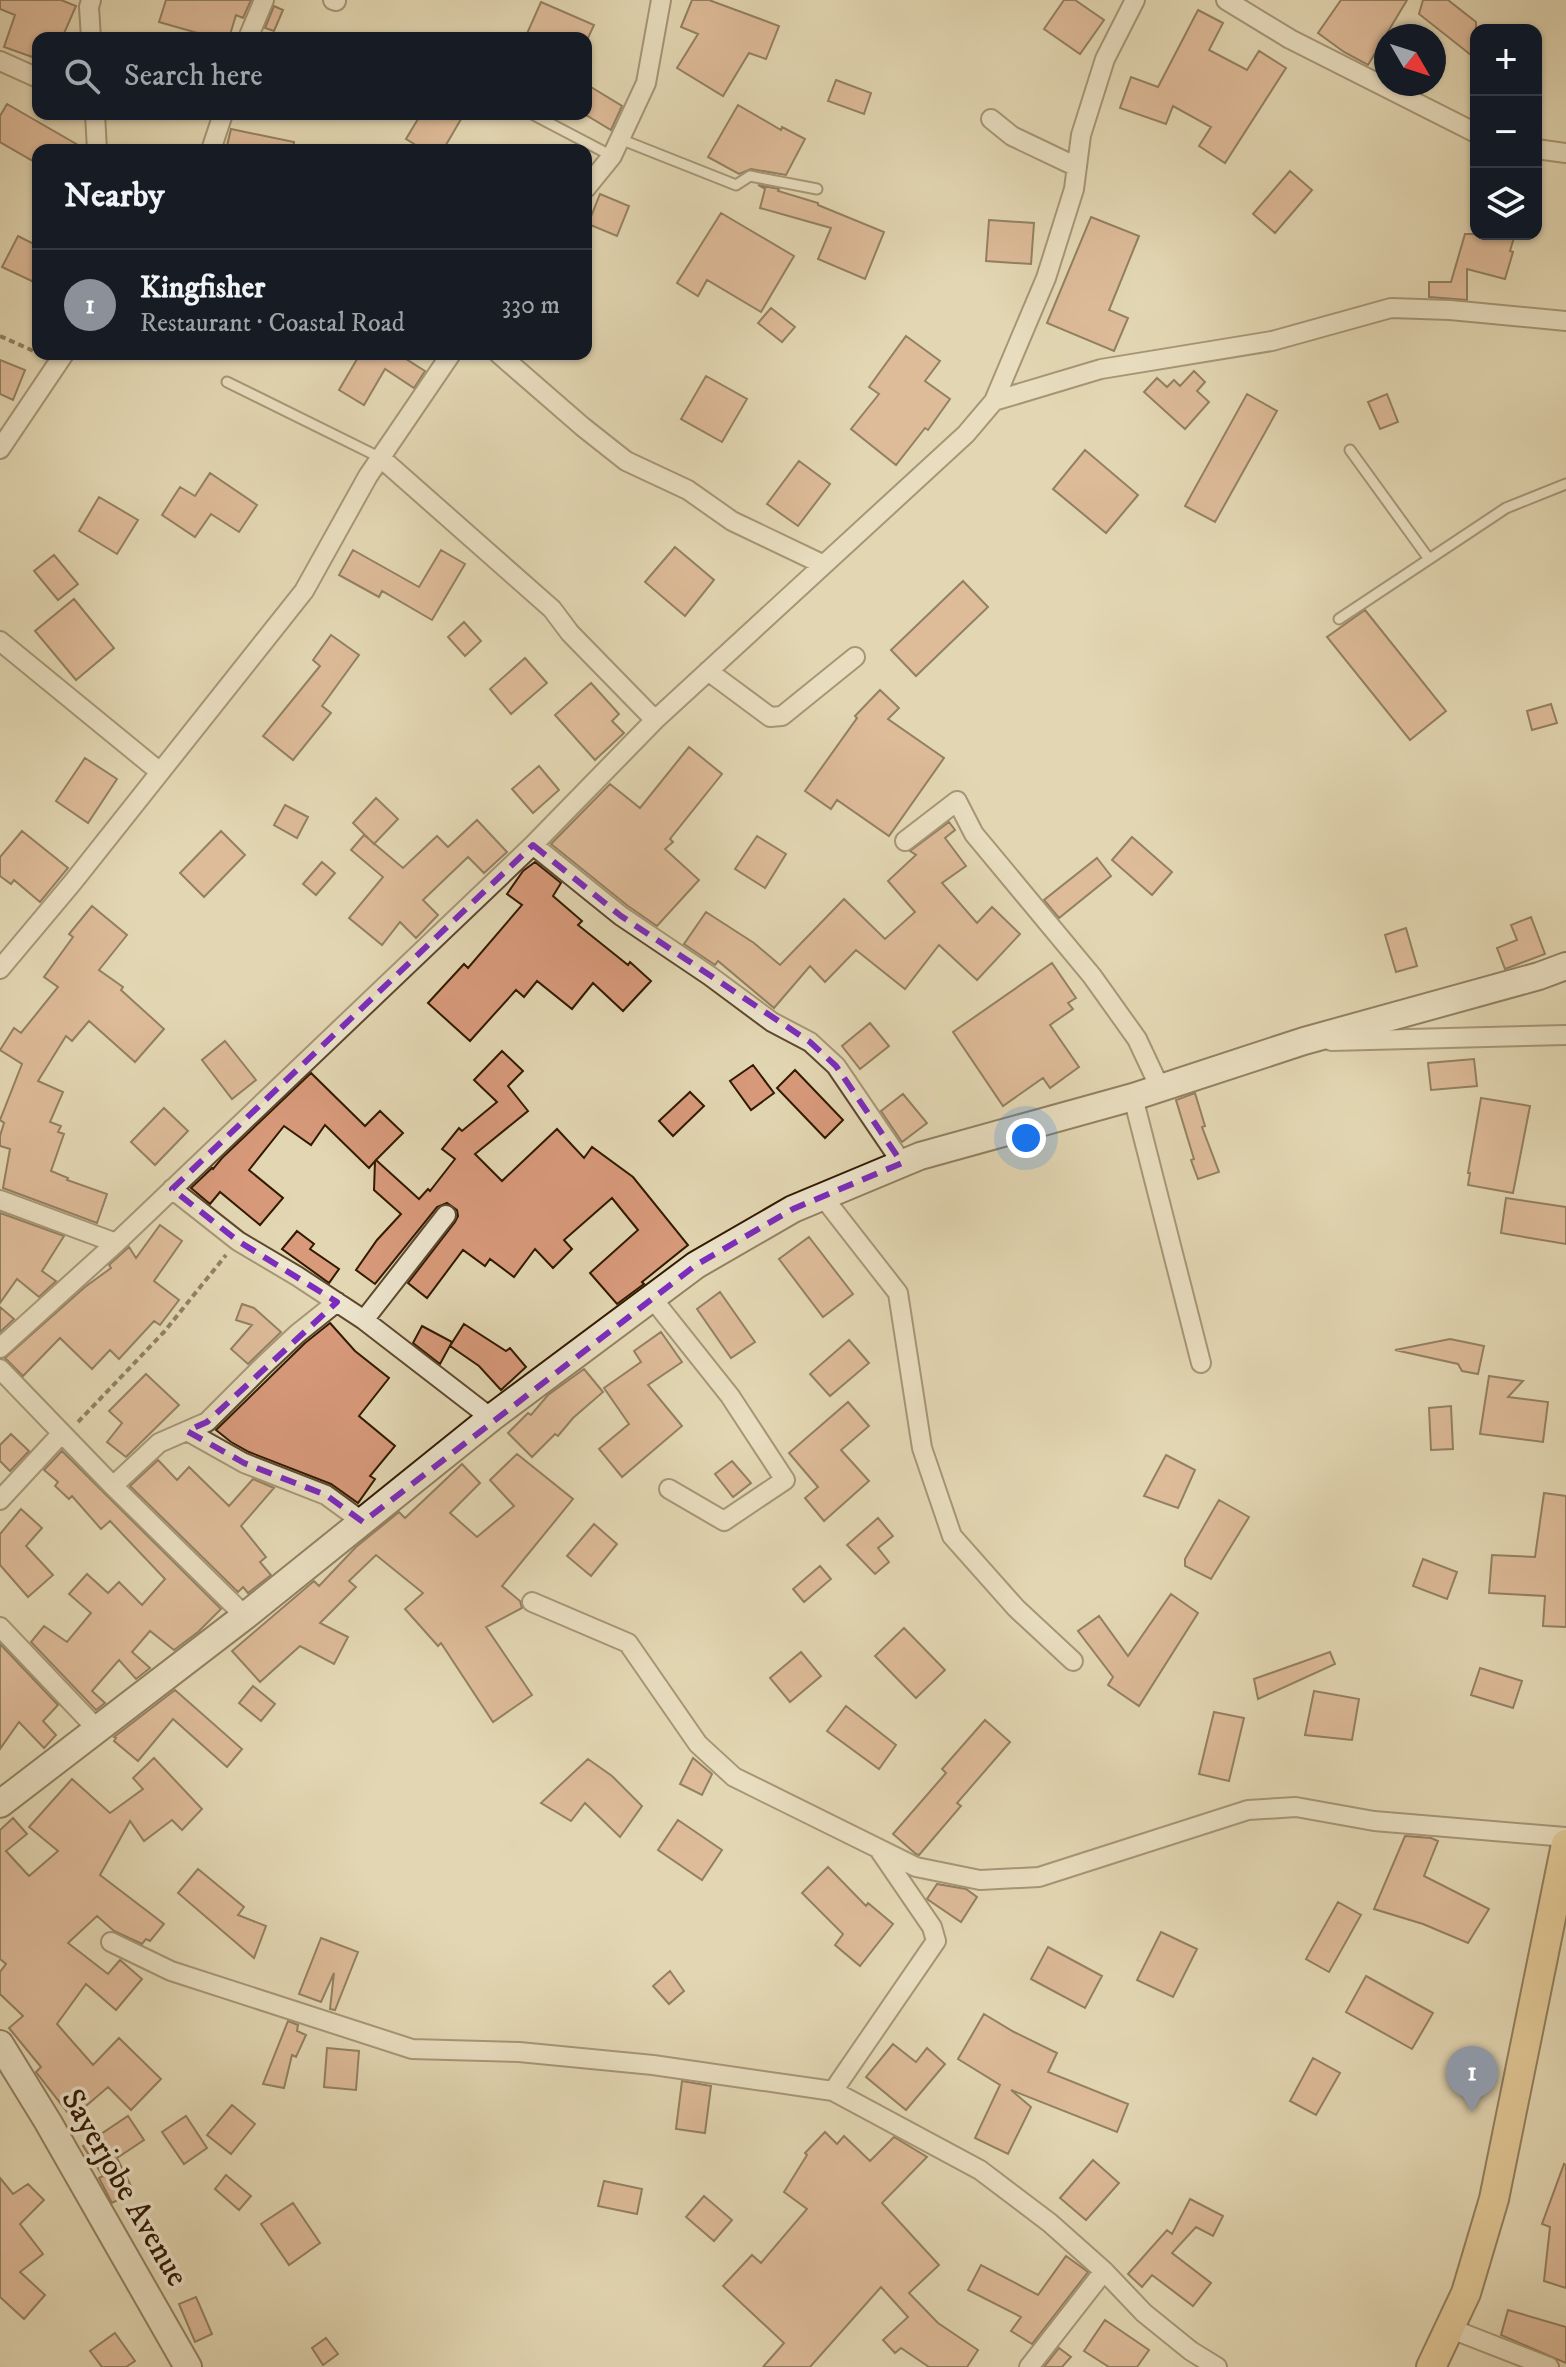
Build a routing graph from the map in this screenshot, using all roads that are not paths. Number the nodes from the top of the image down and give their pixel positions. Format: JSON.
{"nodes":[{"id":1,"x":91,"y":0,"type":"edge"},
{"id":2,"x":264,"y":0,"type":"edge"},
{"id":3,"x":661,"y":0,"type":"edge"},
{"id":4,"x":1135,"y":0,"type":"edge"},
{"id":5,"x":1226,"y":0,"type":"edge"},
{"id":6,"x":91,"y":32,"type":"edge"},
{"id":7,"x":251,"y":32,"type":"edge"},
{"id":8,"x":0,"y":61,"type":"edge"},
{"id":9,"x":32,"y":75,"type":"edge"},
{"id":10,"x":991,"y":119,"type":"dead end"},
{"id":11,"x":95,"y":120,"type":"edge"},
{"id":12,"x":221,"y":120,"type":"edge"},
{"id":13,"x":547,"y":120,"type":"edge"},
{"id":14,"x":1470,"y":130,"type":"edge"},
{"id":15,"x":97,"y":144,"type":"edge"},
{"id":16,"x":213,"y":144,"type":"edge"},
{"id":17,"x":616,"y":147,"type":"junction"},
{"id":18,"x":1542,"y":150,"type":"edge"},
{"id":19,"x":1566,"y":153,"type":"edge"},
{"id":20,"x":1077,"y":167,"type":"junction"},
{"id":21,"x":592,"y":180,"type":"edge"},
{"id":22,"x":817,"y":189,"type":"dead end"},
{"id":23,"x":1566,"y":321,"type":"edge"},
{"id":24,"x":60,"y":360,"type":"edge"},
{"id":25,"x":447,"y":360,"type":"edge"},
{"id":26,"x":506,"y":360,"type":"edge"},
{"id":27,"x":227,"y":382,"type":"dead end"},
{"id":28,"x":994,"y":401,"type":"junction"},
{"id":29,"x":0,"y":449,"type":"edge"},
{"id":30,"x":1350,"y":450,"type":"dead end"},
{"id":31,"x":381,"y":458,"type":"junction"},
{"id":32,"x":1566,"y":484,"type":"edge"},
{"id":33,"x":1429,"y":559,"type":"junction"},
{"id":34,"x":822,"y":564,"type":"junction"},
{"id":35,"x":1339,"y":619,"type":"dead end"},
{"id":36,"x":0,"y":641,"type":"edge"},
{"id":37,"x":855,"y":657,"type":"dead end"},
{"id":38,"x":708,"y":671,"type":"junction"},
{"id":39,"x":655,"y":720,"type":"junction"},
{"id":40,"x":160,"y":772,"type":"junction"},
{"id":41,"x":905,"y":841,"type":"dead end"},
{"id":42,"x":533,"y":845,"type":"junction"},
{"id":43,"x":1566,"y":966,"type":"edge"},
{"id":44,"x":0,"y":969,"type":"edge"},
{"id":45,"x":1566,"y":1035,"type":"edge"},
{"id":46,"x":1304,"y":1041,"type":"junction"},
{"id":47,"x":1160,"y":1088,"type":"junction"},
{"id":48,"x":1133,"y":1097,"type":"junction"},
{"id":49,"x":902,"y":1163,"type":"junction"},
{"id":50,"x":172,"y":1189,"type":"junction"},
{"id":51,"x":823,"y":1197,"type":"junction"},
{"id":52,"x":0,"y":1200,"type":"edge"},
{"id":53,"x":446,"y":1215,"type":"dead end"},
{"id":54,"x":116,"y":1243,"type":"junction"},
{"id":55,"x":652,"y":1298,"type":"junction"},
{"id":56,"x":337,"y":1302,"type":"junction"},
{"id":57,"x":364,"y":1320,"type":"junction"},
{"id":58,"x":0,"y":1348,"type":"edge"},
{"id":59,"x":1201,"y":1363,"type":"dead end"},
{"id":60,"x":0,"y":1369,"type":"edge"},
{"id":61,"x":491,"y":1418,"type":"junction"},
{"id":62,"x":187,"y":1431,"type":"junction"},
{"id":63,"x":63,"y":1434,"type":"junction"},
{"id":64,"x":113,"y":1486,"type":"junction"},
{"id":65,"x":669,"y":1489,"type":"dead end"},
{"id":66,"x":0,"y":1500,"type":"edge"},
{"id":67,"x":363,"y":1522,"type":"junction"},
{"id":68,"x":532,"y":1602,"type":"dead end"},
{"id":69,"x":245,"y":1616,"type":"junction"},
{"id":70,"x":0,"y":1627,"type":"edge"},
{"id":71,"x":1073,"y":1661,"type":"dead end"},
{"id":72,"x":97,"y":1729,"type":"junction"},
{"id":73,"x":0,"y":1804,"type":"edge"},
{"id":74,"x":1566,"y":1837,"type":"edge"},
{"id":75,"x":1566,"y":1844,"type":"edge"},
{"id":76,"x":878,"y":1848,"type":"junction"},
{"id":77,"x":111,"y":1942,"type":"dead end"},
{"id":78,"x":0,"y":2044,"type":"edge"},
{"id":79,"x":833,"y":2091,"type":"junction"},
{"id":80,"x":1104,"y":2271,"type":"junction"},
{"id":81,"x":1449,"y":2328,"type":"junction"},
{"id":82,"x":1191,"y":2351,"type":"junction"},
{"id":83,"x":188,"y":2367,"type":"edge"},
{"id":84,"x":1029,"y":2367,"type":"edge"},
{"id":85,"x":1180,"y":2367,"type":"edge"},
{"id":86,"x":1217,"y":2367,"type":"edge"},
{"id":87,"x":1431,"y":2367,"type":"edge"},
{"id":88,"x":1549,"y":2367,"type":"edge"}],
"edges":[{"from":1,"to":6,"type":"street"},
{"from":2,"to":7,"type":"street"},
{"from":3,"to":17,"type":"street"},
{"from":4,"to":20,"type":"street"},
{"from":5,"to":14,"type":"street"},
{"from":8,"to":9,"type":"street"},
{"from":10,"to":20,"type":"street"},
{"from":11,"to":15,"type":"street"},
{"from":12,"to":16,"type":"street"},
{"from":13,"to":17,"type":"lane"},
{"from":17,"to":21,"type":"street"},
{"from":17,"to":22,"type":"lane"},
{"from":18,"to":19,"type":"street"},
{"from":20,"to":28,"type":"street"},
{"from":23,"to":28,"type":"street"},
{"from":24,"to":29,"type":"street"},
{"from":25,"to":31,"type":"street"},
{"from":26,"to":34,"type":"street"},
{"from":27,"to":31,"type":"lane"},
{"from":28,"to":34,"type":"street"},
{"from":30,"to":33,"type":"lane"},
{"from":31,"to":39,"type":"street"},
{"from":31,"to":40,"type":"street"},
{"from":32,"to":33,"type":"lane"},
{"from":33,"to":35,"type":"lane"},
{"from":34,"to":38,"type":"street"},
{"from":36,"to":40,"type":"street"},
{"from":37,"to":38,"type":"street"},
{"from":38,"to":39,"type":"street"},
{"from":39,"to":42,"type":"street"},
{"from":40,"to":44,"type":"street"},
{"from":41,"to":47,"type":"street"},
{"from":42,"to":49,"type":"street"},
{"from":42,"to":50,"type":"street"},
{"from":43,"to":46,"type":"street"},
{"from":45,"to":46,"type":"street"},
{"from":46,"to":47,"type":"street"},
{"from":47,"to":48,"type":"street"},
{"from":48,"to":49,"type":"street"},
{"from":48,"to":59,"type":"street"},
{"from":49,"to":51,"type":"street"},
{"from":50,"to":54,"type":"street"},
{"from":50,"to":56,"type":"street"},
{"from":51,"to":55,"type":"street"},
{"from":51,"to":71,"type":"street"},
{"from":52,"to":54,"type":"street"},
{"from":53,"to":57,"type":"street"},
{"from":54,"to":58,"type":"street"},
{"from":55,"to":61,"type":"street"},
{"from":55,"to":65,"type":"street"},
{"from":56,"to":57,"type":"street"},
{"from":56,"to":62,"type":"street"},
{"from":57,"to":61,"type":"street"},
{"from":60,"to":63,"type":"street"},
{"from":61,"to":67,"type":"street"},
{"from":62,"to":64,"type":"street"},
{"from":62,"to":67,"type":"street"},
{"from":63,"to":64,"type":"street"},
{"from":63,"to":66,"type":"street"},
{"from":64,"to":69,"type":"street"},
{"from":67,"to":69,"type":"street"},
{"from":68,"to":76,"type":"street"},
{"from":69,"to":72,"type":"street"},
{"from":70,"to":72,"type":"street"},
{"from":72,"to":73,"type":"street"},
{"from":74,"to":76,"type":"street"},
{"from":75,"to":81,"type":"main road"},
{"from":76,"to":79,"type":"street"},
{"from":77,"to":79,"type":"street"},
{"from":78,"to":83,"type":"street","name":"Sayerjobe Avenue"},
{"from":79,"to":80,"type":"street"},
{"from":80,"to":82,"type":"street"},
{"from":80,"to":84,"type":"street"},
{"from":81,"to":87,"type":"main road"},
{"from":81,"to":88,"type":"street"},
{"from":82,"to":85,"type":"street"},
{"from":82,"to":86,"type":"street"}]}
